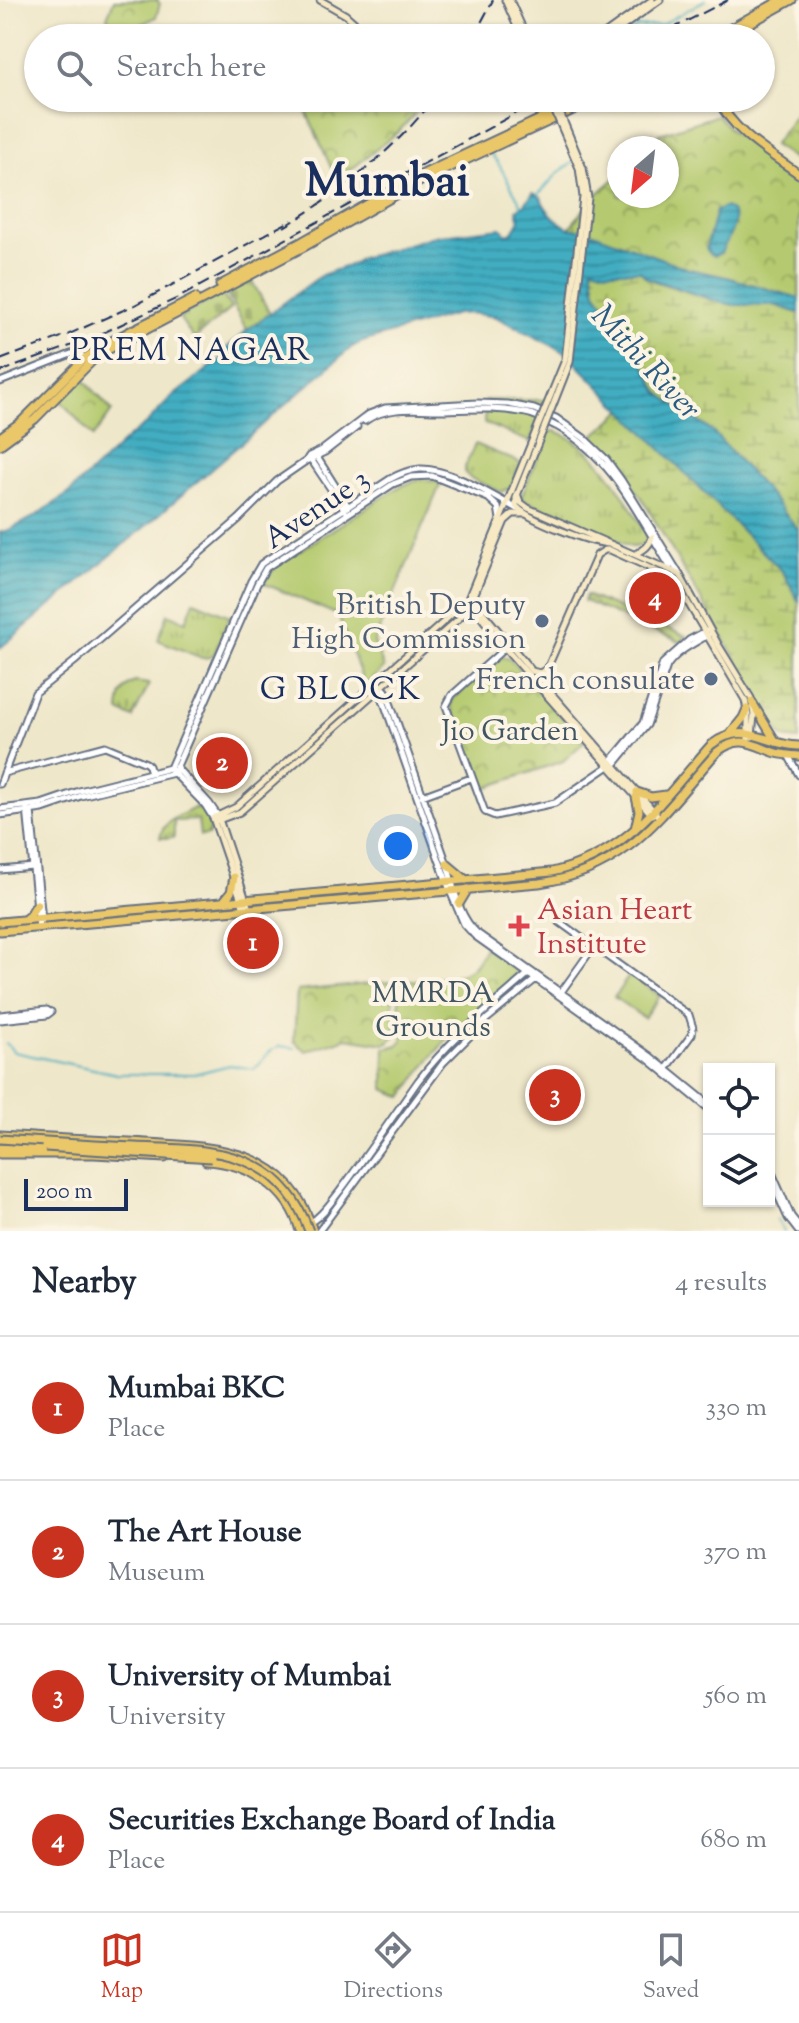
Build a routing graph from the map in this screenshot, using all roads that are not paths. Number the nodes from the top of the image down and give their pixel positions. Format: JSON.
{"nodes":[{"id":1,"x":320,"y":0,"type":"edge"},
{"id":2,"x":507,"y":0,"type":"edge"},
{"id":3,"x":781,"y":0,"type":"edge"},
{"id":4,"x":792,"y":0,"type":"edge"},
{"id":5,"x":656,"y":1,"type":"edge"},
{"id":6,"x":356,"y":24,"type":"edge"},
{"id":7,"x":518,"y":24,"type":"edge"},
{"id":8,"x":622,"y":24,"type":"edge"},
{"id":9,"x":738,"y":24,"type":"edge"},
{"id":10,"x":748,"y":24,"type":"edge"},
{"id":11,"x":558,"y":112,"type":"edge"},
{"id":12,"x":558,"y":112,"type":"edge"},
{"id":13,"x":566,"y":112,"type":"edge"},
{"id":14,"x":729,"y":112,"type":"edge"},
{"id":15,"x":517,"y":133,"type":"junction"},
{"id":16,"x":799,"y":171,"type":"edge"},
{"id":17,"x":87,"y":360,"type":"junction"},
{"id":18,"x":0,"y":382,"type":"edge"},
{"id":19,"x":555,"y":422,"type":"junction"},
{"id":20,"x":0,"y":437,"type":"edge"},
{"id":21,"x":0,"y":445,"type":"edge"},
{"id":22,"x":312,"y":457,"type":"junction"},
{"id":23,"x":387,"y":484,"type":"junction"},
{"id":24,"x":515,"y":492,"type":"junction"},
{"id":25,"x":491,"y":494,"type":"junction"},
{"id":26,"x":506,"y":503,"type":"junction"},
{"id":27,"x":348,"y":510,"type":"junction"},
{"id":28,"x":523,"y":512,"type":"junction"},
{"id":29,"x":500,"y":519,"type":"junction"},
{"id":30,"x":652,"y":537,"type":"junction"},
{"id":31,"x":591,"y":542,"type":"junction"},
{"id":32,"x":612,"y":544,"type":"junction"},
{"id":33,"x":634,"y":554,"type":"junction"},
{"id":34,"x":597,"y":555,"type":"junction"},
{"id":35,"x":670,"y":570,"type":"junction"},
{"id":36,"x":680,"y":575,"type":"junction"},
{"id":37,"x":470,"y":599,"type":"junction"},
{"id":38,"x":476,"y":610,"type":"junction"},
{"id":39,"x":709,"y":632,"type":"junction"},
{"id":40,"x":505,"y":648,"type":"junction"},
{"id":41,"x":547,"y":669,"type":"junction"},
{"id":42,"x":377,"y":686,"type":"junction"},
{"id":43,"x":750,"y":705,"type":"junction"},
{"id":44,"x":751,"y":733,"type":"junction"},
{"id":45,"x":730,"y":734,"type":"junction"},
{"id":46,"x":750,"y":743,"type":"junction"},
{"id":47,"x":777,"y":744,"type":"junction"},
{"id":48,"x":799,"y":746,"type":"edge"},
{"id":49,"x":793,"y":755,"type":"edge"},
{"id":50,"x":611,"y":764,"type":"junction"},
{"id":51,"x":174,"y":768,"type":"junction"},
{"id":52,"x":799,"y":772,"type":"edge"},
{"id":53,"x":4,"y":773,"type":"junction"},
{"id":54,"x":151,"y":773,"type":"junction"},
{"id":55,"x":471,"y":778,"type":"junction"},
{"id":56,"x":0,"y":784,"type":"edge"},
{"id":57,"x":637,"y":794,"type":"junction"},
{"id":58,"x":666,"y":795,"type":"junction"},
{"id":59,"x":420,"y":796,"type":"junction"},
{"id":60,"x":29,"y":809,"type":"junction"},
{"id":61,"x":0,"y":812,"type":"edge"},
{"id":62,"x":652,"y":812,"type":"junction"},
{"id":63,"x":658,"y":818,"type":"junction"},
{"id":64,"x":217,"y":819,"type":"junction"},
{"id":65,"x":634,"y":831,"type":"junction"},
{"id":66,"x":447,"y":864,"type":"junction"},
{"id":67,"x":33,"y":867,"type":"junction"},
{"id":68,"x":0,"y":870,"type":"edge"},
{"id":69,"x":234,"y":877,"type":"junction"},
{"id":70,"x":466,"y":880,"type":"junction"},
{"id":71,"x":450,"y":882,"type":"junction"},
{"id":72,"x":468,"y":889,"type":"junction"},
{"id":73,"x":452,"y":891,"type":"junction"},
{"id":74,"x":244,"y":900,"type":"junction"},
{"id":75,"x":223,"y":902,"type":"junction"},
{"id":76,"x":37,"y":904,"type":"junction"},
{"id":77,"x":459,"y":904,"type":"junction"},
{"id":78,"x":247,"y":909,"type":"junction"},
{"id":79,"x":40,"y":918,"type":"junction"},
{"id":80,"x":23,"y":920,"type":"junction"},
{"id":81,"x":558,"y":921,"type":"dead end"},
{"id":82,"x":0,"y":922,"type":"edge"},
{"id":83,"x":41,"y":928,"type":"junction"},
{"id":84,"x":0,"y":931,"type":"edge"},
{"id":85,"x":594,"y":946,"type":"junction"},
{"id":86,"x":528,"y":974,"type":"junction"},
{"id":87,"x":536,"y":979,"type":"junction"},
{"id":88,"x":560,"y":994,"type":"junction"},
{"id":89,"x":0,"y":1018,"type":"edge"},
{"id":90,"x":472,"y":1022,"type":"junction"},
{"id":91,"x":478,"y":1028,"type":"junction"},
{"id":92,"x":449,"y":1051,"type":"junction"},
{"id":93,"x":665,"y":1070,"type":"junction"},
{"id":94,"x":703,"y":1101,"type":"edge"},
{"id":95,"x":376,"y":1143,"type":"junction"},
{"id":96,"x":0,"y":1144,"type":"edge"},
{"id":97,"x":46,"y":1144,"type":"junction"},
{"id":98,"x":382,"y":1147,"type":"junction"},
{"id":99,"x":215,"y":1148,"type":"junction"},
{"id":100,"x":270,"y":1169,"type":"junction"},
{"id":101,"x":262,"y":1179,"type":"junction"},
{"id":102,"x":347,"y":1182,"type":"junction"},
{"id":103,"x":775,"y":1182,"type":"edge"},
{"id":104,"x":353,"y":1186,"type":"junction"},
{"id":105,"x":775,"y":1188,"type":"edge"},
{"id":106,"x":783,"y":1204,"type":"junction"},
{"id":107,"x":311,"y":1222,"type":"junction"},
{"id":108,"x":799,"y":1228,"type":"edge"},
{"id":109,"x":309,"y":1231,"type":"edge"}],
"edges":[{"from":1,"to":6,"type":"main road"},
{"from":2,"to":7,"type":"main road"},
{"from":3,"to":9,"type":"main road"},
{"from":4,"to":10,"type":"main road"},
{"from":5,"to":8,"type":"main road"},
{"from":11,"to":24,"type":"main road","bridge":true},
{"from":12,"to":15,"type":"main road"},
{"from":13,"to":15,"type":"main road"},
{"from":14,"to":16,"type":"main road"},
{"from":15,"to":17,"type":"main road"},
{"from":17,"to":18,"type":"street"},
{"from":17,"to":20,"type":"main road"},
{"from":17,"to":21,"type":"main road"},
{"from":19,"to":22,"type":"street"},
{"from":19,"to":30,"type":"street"},
{"from":19,"to":36,"type":"street"},
{"from":22,"to":27,"type":"street"},
{"from":22,"to":53,"type":"street"},
{"from":23,"to":25,"type":"street"},
{"from":23,"to":27,"type":"street","name":"Avenue 3"},
{"from":23,"to":29,"type":"street","name":"Avenue 3"},
{"from":24,"to":25,"type":"street"},
{"from":24,"to":26,"type":"main road"},
{"from":24,"to":28,"type":"main road"},
{"from":24,"to":32,"type":"main road"},
{"from":25,"to":26,"type":"street"},
{"from":26,"to":28,"type":"street"},
{"from":26,"to":29,"type":"main road"},
{"from":27,"to":51,"type":"street","name":"Avenue 3"},
{"from":28,"to":31,"type":"main road"},
{"from":28,"to":37,"type":"main road"},
{"from":29,"to":37,"type":"main road"},
{"from":30,"to":33,"type":"main road"},
{"from":30,"to":35,"type":"street"},
{"from":31,"to":32,"type":"main road"},
{"from":31,"to":34,"type":"main road"},
{"from":32,"to":33,"type":"main road"},
{"from":33,"to":35,"type":"main road"},
{"from":34,"to":39,"type":"main road"},
{"from":34,"to":41,"type":"main road"},
{"from":35,"to":36,"type":"main road"},
{"from":36,"to":39,"type":"main road"},
{"from":37,"to":38,"type":"main road"},
{"from":37,"to":41,"type":"main road"},
{"from":37,"to":42,"type":"main road"},
{"from":38,"to":40,"type":"main road"},
{"from":38,"to":42,"type":"main road"},
{"from":39,"to":43,"type":"main road"},
{"from":39,"to":50,"type":"street"},
{"from":40,"to":50,"type":"main road"},
{"from":40,"to":55,"type":"street"},
{"from":41,"to":50,"type":"main road"},
{"from":42,"to":59,"type":"street"},
{"from":42,"to":64,"type":"main road"},
{"from":43,"to":44,"type":"main road"},
{"from":43,"to":45,"type":"main road"},
{"from":43,"to":47,"type":"main road"},
{"from":44,"to":45,"type":"main road"},
{"from":44,"to":46,"type":"main road"},
{"from":44,"to":47,"type":"main road"},
{"from":45,"to":58,"type":"main road"},
{"from":46,"to":49,"type":"main road"},
{"from":46,"to":63,"type":"main road"},
{"from":47,"to":48,"type":"main road"},
{"from":49,"to":52,"type":"street"},
{"from":50,"to":55,"type":"street"},
{"from":50,"to":57,"type":"main road"},
{"from":51,"to":54,"type":"street"},
{"from":51,"to":60,"type":"street"},
{"from":51,"to":64,"type":"street"},
{"from":53,"to":54,"type":"street"},
{"from":53,"to":56,"type":"street"},
{"from":54,"to":60,"type":"street"},
{"from":55,"to":59,"type":"street"},
{"from":57,"to":58,"type":"main road"},
{"from":57,"to":62,"type":"main road"},
{"from":57,"to":65,"type":"main road"},
{"from":58,"to":62,"type":"main road"},
{"from":59,"to":66,"type":"street"},
{"from":59,"to":71,"type":"street"},
{"from":60,"to":61,"type":"street"},
{"from":60,"to":67,"type":"street"},
{"from":60,"to":79,"type":"street"},
{"from":62,"to":63,"type":"main road"},
{"from":62,"to":65,"type":"main road"},
{"from":63,"to":72,"type":"main road"},
{"from":64,"to":69,"type":"main road"},
{"from":64,"to":74,"type":"main road"},
{"from":65,"to":70,"type":"main road"},
{"from":66,"to":70,"type":"main road"},
{"from":66,"to":71,"type":"street"},
{"from":67,"to":68,"type":"street"},
{"from":67,"to":76,"type":"street"},
{"from":69,"to":74,"type":"main road"},
{"from":69,"to":75,"type":"main road"},
{"from":70,"to":71,"type":"main road"},
{"from":71,"to":73,"type":"street"},
{"from":71,"to":74,"type":"main road"},
{"from":72,"to":73,"type":"main road"},
{"from":72,"to":77,"type":"main road"},
{"from":73,"to":77,"type":"street"},
{"from":73,"to":78,"type":"main road"},
{"from":73,"to":86,"type":"street"},
{"from":74,"to":75,"type":"main road"},
{"from":74,"to":78,"type":"main road"},
{"from":75,"to":79,"type":"main road"},
{"from":76,"to":79,"type":"street"},
{"from":76,"to":80,"type":"main road"},
{"from":77,"to":88,"type":"street"},
{"from":78,"to":83,"type":"main road"},
{"from":79,"to":80,"type":"main road"},
{"from":79,"to":83,"type":"street"},
{"from":80,"to":82,"type":"main road"},
{"from":81,"to":85,"type":"street"},
{"from":83,"to":84,"type":"main road"},
{"from":85,"to":88,"type":"street"},
{"from":85,"to":93,"type":"street"},
{"from":86,"to":87,"type":"street"},
{"from":86,"to":90,"type":"street"},
{"from":87,"to":88,"type":"street"},
{"from":87,"to":91,"type":"street"},
{"from":88,"to":93,"type":"street"},
{"from":89,"to":89,"type":"street"},
{"from":90,"to":91,"type":"street"},
{"from":90,"to":92,"type":"street"},
{"from":91,"to":92,"type":"street"},
{"from":92,"to":95,"type":"street"},
{"from":92,"to":98,"type":"street"},
{"from":93,"to":94,"type":"street"},
{"from":95,"to":98,"type":"street"},
{"from":95,"to":102,"type":"street"},
{"from":96,"to":97,"type":"main road","bridge":true},
{"from":96,"to":99,"type":"main road"},
{"from":96,"to":101,"type":"main road"},
{"from":97,"to":99,"type":"main road","bridge":true},
{"from":97,"to":109,"type":"main road","bridge":true},
{"from":98,"to":104,"type":"street"},
{"from":99,"to":100,"type":"main road"},
{"from":100,"to":101,"type":"main road"},
{"from":100,"to":107,"type":"main road"},
{"from":101,"to":109,"type":"main road"},
{"from":102,"to":104,"type":"street"},
{"from":102,"to":107,"type":"street"},
{"from":103,"to":106,"type":"street"},
{"from":104,"to":109,"type":"street"},
{"from":105,"to":106,"type":"street"},
{"from":106,"to":108,"type":"street"},
{"from":107,"to":109,"type":"main road"}]}
